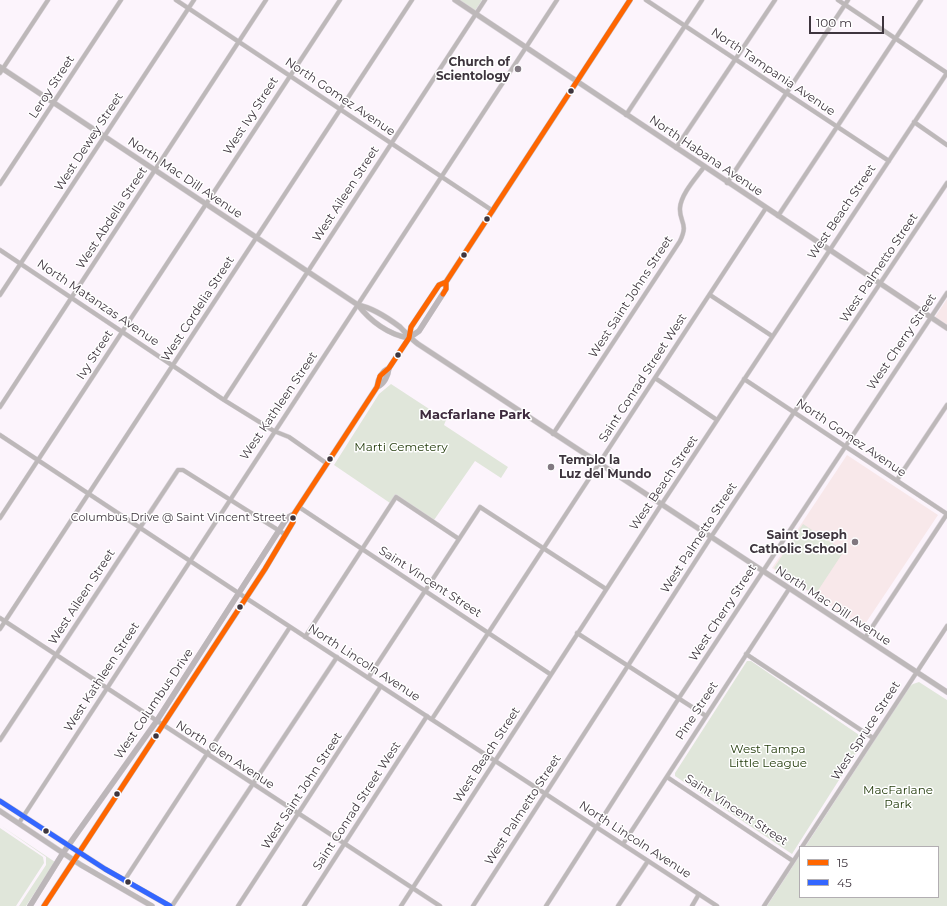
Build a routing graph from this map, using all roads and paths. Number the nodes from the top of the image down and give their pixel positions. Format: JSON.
{"nodes":[{"id":1,"x":48,"y":0,"type":"edge"},
{"id":2,"x":121,"y":0,"type":"edge"},
{"id":3,"x":176,"y":0,"type":"edge"},
{"id":4,"x":194,"y":0,"type":"edge"},
{"id":5,"x":266,"y":0,"type":"edge"},
{"id":6,"x":340,"y":0,"type":"edge"},
{"id":7,"x":412,"y":0,"type":"edge"},
{"id":8,"x":455,"y":0,"type":"edge"},
{"id":9,"x":485,"y":0,"type":"edge"},
{"id":10,"x":557,"y":0,"type":"edge"},
{"id":11,"x":630,"y":0,"type":"edge"},
{"id":12,"x":646,"y":0,"type":"edge"},
{"id":13,"x":702,"y":0,"type":"edge"},
{"id":14,"x":775,"y":0,"type":"edge"},
{"id":15,"x":838,"y":0,"type":"edge"},
{"id":16,"x":848,"y":0,"type":"edge"},
{"id":17,"x":921,"y":0,"type":"edge"},
{"id":18,"x":845,"y":4,"type":"junction"},
{"id":19,"x":188,"y":8,"type":"junction"},
{"id":20,"x":476,"y":14,"type":"junction"},
{"id":21,"x":685,"y":26,"type":"junction"},
{"id":22,"x":896,"y":38,"type":"junction"},
{"id":23,"x":239,"y":42,"type":"junction"},
{"id":24,"x":526,"y":47,"type":"junction"},
{"id":25,"x":735,"y":60,"type":"junction"},
{"id":26,"x":1,"y":69,"type":"edge"},
{"id":27,"x":947,"y":73,"type":"edge"},
{"id":28,"x":290,"y":76,"type":"junction"},
{"id":29,"x":576,"y":81,"type":"junction"},
{"id":30,"x":786,"y":94,"type":"junction"},
{"id":31,"x":54,"y":102,"type":"junction"},
{"id":32,"x":341,"y":109,"type":"junction"},
{"id":33,"x":626,"y":115,"type":"junction"},
{"id":34,"x":914,"y":122,"type":"junction"},
{"id":35,"x":837,"y":127,"type":"junction"},
{"id":36,"x":104,"y":136,"type":"junction"},
{"id":37,"x":392,"y":143,"type":"junction"},
{"id":38,"x":947,"y":145,"type":"edge"},
{"id":39,"x":676,"y":148,"type":"junction"},
{"id":40,"x":889,"y":161,"type":"junction"},
{"id":41,"x":704,"y":167,"type":"junction"},
{"id":42,"x":155,"y":170,"type":"junction"},
{"id":43,"x":442,"y":177,"type":"junction"},
{"id":44,"x":727,"y":183,"type":"junction"},
{"id":45,"x":947,"y":183,"type":"edge"},
{"id":46,"x":0,"y":184,"type":"edge"},
{"id":47,"x":206,"y":204,"type":"junction"},
{"id":48,"x":766,"y":208,"type":"junction"},
{"id":49,"x":493,"y":211,"type":"junction"},
{"id":50,"x":778,"y":216,"type":"junction"},
{"id":51,"x":256,"y":238,"type":"junction"},
{"id":52,"x":0,"y":250,"type":"edge"},
{"id":53,"x":829,"y":250,"type":"junction"},
{"id":54,"x":21,"y":264,"type":"junction"},
{"id":55,"x":308,"y":272,"type":"junction"},
{"id":56,"x":446,"y":282,"type":"junction"},
{"id":57,"x":880,"y":284,"type":"junction"},
{"id":58,"x":947,"y":293,"type":"edge"},
{"id":59,"x":710,"y":295,"type":"junction"},
{"id":60,"x":0,"y":296,"type":"edge"},
{"id":61,"x":71,"y":298,"type":"junction"},
{"id":62,"x":358,"y":305,"type":"junction"},
{"id":63,"x":931,"y":317,"type":"junction"},
{"id":64,"x":947,"y":328,"type":"edge"},
{"id":65,"x":122,"y":332,"type":"junction"},
{"id":66,"x":772,"y":336,"type":"junction"},
{"id":67,"x":409,"y":338,"type":"junction"},
{"id":68,"x":173,"y":365,"type":"junction"},
{"id":69,"x":655,"y":378,"type":"junction"},
{"id":70,"x":744,"y":379,"type":"junction"},
{"id":71,"x":224,"y":400,"type":"junction"},
{"id":72,"x":947,"y":405,"type":"edge"},
{"id":73,"x":0,"y":407,"type":"edge"},
{"id":74,"x":795,"y":412,"type":"junction"},
{"id":75,"x":717,"y":420,"type":"junction"},
{"id":76,"x":274,"y":431,"type":"junction"},
{"id":77,"x":0,"y":434,"type":"edge"},
{"id":78,"x":553,"y":434,"type":"junction"},
{"id":79,"x":845,"y":446,"type":"junction"},
{"id":80,"x":38,"y":460,"type":"junction"},
{"id":81,"x":326,"y":463,"type":"junction"},
{"id":82,"x":599,"y":464,"type":"junction"},
{"id":83,"x":897,"y":480,"type":"junction"},
{"id":84,"x":88,"y":494,"type":"junction"},
{"id":85,"x":229,"y":499,"type":"junction"},
{"id":86,"x":661,"y":505,"type":"junction"},
{"id":87,"x":299,"y":507,"type":"junction"},
{"id":88,"x":294,"y":514,"type":"junction"},
{"id":89,"x":947,"y":514,"type":"edge"},
{"id":90,"x":0,"y":518,"type":"edge"},
{"id":91,"x":139,"y":527,"type":"junction"},
{"id":92,"x":279,"y":531,"type":"junction"},
{"id":93,"x":286,"y":535,"type":"junction"},
{"id":94,"x":711,"y":537,"type":"junction"},
{"id":95,"x":459,"y":540,"type":"junction"},
{"id":96,"x":544,"y":548,"type":"junction"},
{"id":97,"x":362,"y":550,"type":"junction"},
{"id":98,"x":190,"y":561,"type":"junction"},
{"id":99,"x":763,"y":571,"type":"junction"},
{"id":100,"x":606,"y":589,"type":"junction"},
{"id":101,"x":789,"y":589,"type":"junction"},
{"id":102,"x":426,"y":591,"type":"junction"},
{"id":103,"x":239,"y":594,"type":"junction"},
{"id":104,"x":246,"y":598,"type":"junction"},
{"id":105,"x":0,"y":618,"type":"edge"},
{"id":106,"x":5,"y":622,"type":"junction"},
{"id":107,"x":947,"y":626,"type":"edge"},
{"id":108,"x":290,"y":627,"type":"junction"},
{"id":109,"x":0,"y":629,"type":"edge"},
{"id":110,"x":489,"y":632,"type":"junction"},
{"id":111,"x":577,"y":633,"type":"junction"},
{"id":112,"x":305,"y":637,"type":"junction"},
{"id":113,"x":864,"y":638,"type":"junction"},
{"id":114,"x":746,"y":654,"type":"junction"},
{"id":115,"x":56,"y":655,"type":"junction"},
{"id":116,"x":337,"y":657,"type":"junction"},
{"id":117,"x":628,"y":666,"type":"junction"},
{"id":118,"x":916,"y":672,"type":"junction"},
{"id":119,"x":550,"y":674,"type":"junction"},
{"id":120,"x":368,"y":678,"type":"junction"},
{"id":121,"x":381,"y":686,"type":"junction"},
{"id":122,"x":106,"y":689,"type":"junction"},
{"id":123,"x":947,"y":692,"type":"edge"},
{"id":124,"x":679,"y":698,"type":"junction"},
{"id":125,"x":427,"y":716,"type":"junction"},
{"id":126,"x":706,"y":716,"type":"junction"},
{"id":127,"x":432,"y":719,"type":"junction"},
{"id":128,"x":156,"y":722,"type":"junction"},
{"id":129,"x":162,"y":726,"type":"junction"},
{"id":130,"x":872,"y":738,"type":"junction"},
{"id":131,"x":0,"y":740,"type":"edge"},
{"id":132,"x":206,"y":755,"type":"junction"},
{"id":133,"x":495,"y":761,"type":"junction"},
{"id":134,"x":667,"y":777,"type":"junction"},
{"id":135,"x":252,"y":785,"type":"junction"},
{"id":136,"x":545,"y":794,"type":"junction"},
{"id":137,"x":0,"y":800,"type":"edge"},
{"id":138,"x":0,"y":811,"type":"edge"},
{"id":139,"x":298,"y":815,"type":"junction"},
{"id":140,"x":24,"y":816,"type":"junction"},
{"id":141,"x":19,"y":824,"type":"junction"},
{"id":142,"x":596,"y":827,"type":"junction"},
{"id":143,"x":623,"y":844,"type":"junction"},
{"id":144,"x":344,"y":845,"type":"junction"},
{"id":145,"x":68,"y":846,"type":"junction"},
{"id":146,"x":803,"y":846,"type":"edge"},
{"id":147,"x":799,"y":851,"type":"edge"},
{"id":148,"x":78,"y":852,"type":"junction"},
{"id":149,"x":64,"y":853,"type":"junction"},
{"id":150,"x":73,"y":860,"type":"junction"},
{"id":151,"x":793,"y":860,"type":"junction"},
{"id":152,"x":648,"y":861,"type":"junction"},
{"id":153,"x":124,"y":881,"type":"junction"},
{"id":154,"x":412,"y":889,"type":"junction"},
{"id":155,"x":699,"y":894,"type":"junction"},
{"id":156,"x":30,"y":906,"type":"edge"},
{"id":157,"x":44,"y":906,"type":"edge"},
{"id":158,"x":152,"y":906,"type":"edge"},
{"id":159,"x":171,"y":906,"type":"edge"},
{"id":160,"x":238,"y":906,"type":"edge"},
{"id":161,"x":304,"y":906,"type":"edge"},
{"id":162,"x":401,"y":906,"type":"edge"},
{"id":163,"x":440,"y":906,"type":"edge"},
{"id":164,"x":473,"y":906,"type":"edge"},
{"id":165,"x":546,"y":906,"type":"edge"},
{"id":166,"x":618,"y":906,"type":"edge"},
{"id":167,"x":692,"y":906,"type":"edge"},
{"id":168,"x":718,"y":906,"type":"edge"},
{"id":169,"x":764,"y":906,"type":"edge"}],
"edges":[{"from":1,"to":26,"type":"street"},
{"from":2,"to":31,"type":"street","name":"Leroy Street"},
{"from":3,"to":19,"type":"street","name":"North Gomez Avenue"},
{"from":4,"to":19,"type":"street","name":"West Dewey Street"},
{"from":5,"to":23,"type":"street","name":"West Abdella Street"},
{"from":6,"to":28,"type":"street","name":"West Ivy Street"},
{"from":7,"to":32,"type":"street","name":"West Cordelia Street"},
{"from":8,"to":20,"type":"street","name":"North Habana Avenue"},
{"from":9,"to":20,"type":"street","name":"West Aileen Street"},
{"from":10,"to":24,"type":"street","name":"West Kathleen Street"},
{"from":11,"to":29,"type":"main road","name":"West Columbus Drive"},
{"from":12,"to":21,"type":"street","name":"North Tampania Avenue"},
{"from":13,"to":21,"type":"street"},
{"from":14,"to":25,"type":"street"},
{"from":15,"to":18,"type":"street"},
{"from":16,"to":18,"type":"street"},
{"from":17,"to":22,"type":"street"},
{"from":18,"to":22,"type":"street"},
{"from":18,"to":30,"type":"street"},
{"from":19,"to":23,"type":"street","name":"North Gomez Avenue"},
{"from":19,"to":36,"type":"street","name":"West Dewey Street"},
{"from":20,"to":24,"type":"street","name":"North Habana Avenue"},
{"from":20,"to":37,"type":"street","name":"West Aileen Street"},
{"from":21,"to":25,"type":"street","name":"North Tampania Avenue"},
{"from":21,"to":33,"type":"street"},
{"from":22,"to":27,"type":"street"},
{"from":22,"to":35,"type":"street"},
{"from":23,"to":28,"type":"street","name":"North Gomez Avenue"},
{"from":23,"to":42,"type":"street","name":"West Abdella Street"},
{"from":24,"to":29,"type":"street","name":"North Habana Avenue"},
{"from":24,"to":43,"type":"street","name":"West Kathleen Street"},
{"from":25,"to":30,"type":"street","name":"North Tampania Avenue"},
{"from":25,"to":39,"type":"street"},
{"from":26,"to":31,"type":"street","name":"North Mac Dill Avenue"},
{"from":27,"to":34,"type":"street","name":"West Beach Street"},
{"from":28,"to":32,"type":"street","name":"North Gomez Avenue"},
{"from":28,"to":47,"type":"street","name":"West Ivy Street"},
{"from":29,"to":33,"type":"street","name":"North Habana Avenue"},
{"from":29,"to":49,"type":"main road","name":"West Columbus Drive"},
{"from":30,"to":35,"type":"street","name":"North Tampania Avenue"},
{"from":30,"to":44,"type":"street"},
{"from":31,"to":36,"type":"street","name":"North Mac Dill Avenue"},
{"from":31,"to":46,"type":"street","name":"Leroy Street"},
{"from":32,"to":37,"type":"street","name":"North Gomez Avenue"},
{"from":32,"to":51,"type":"street","name":"West Cordelia Street"},
{"from":33,"to":39,"type":"street","name":"North Habana Avenue"},
{"from":34,"to":38,"type":"street"},
{"from":34,"to":40,"type":"street","name":"West Beach Street"},
{"from":35,"to":40,"type":"street","name":"North Tampania Avenue"},
{"from":35,"to":50,"type":"street"},
{"from":36,"to":42,"type":"street","name":"North Mac Dill Avenue"},
{"from":36,"to":54,"type":"street","name":"West Dewey Street"},
{"from":37,"to":43,"type":"street","name":"North Gomez Avenue"},
{"from":37,"to":55,"type":"street","name":"West Aileen Street"},
{"from":39,"to":41,"type":"street","name":"North Habana Avenue"},
{"from":40,"to":53,"type":"street","name":"West Beach Street"},
{"from":41,"to":44,"type":"street","name":"North Habana Avenue"},
{"from":41,"to":78,"type":"street","name":"West Saint Johns Street"},
{"from":42,"to":47,"type":"street","name":"North Mac Dill Avenue"},
{"from":42,"to":61,"type":"street","name":"West Abdella Street"},
{"from":43,"to":49,"type":"street","name":"North Gomez Avenue"},
{"from":43,"to":62,"type":"street","name":"West Kathleen Street"},
{"from":44,"to":48,"type":"street","name":"North Habana Avenue"},
{"from":45,"to":57,"type":"street","name":"West Palmetto Street"},
{"from":47,"to":51,"type":"street","name":"North Mac Dill Avenue"},
{"from":47,"to":65,"type":"street","name":"Ivy Street"},
{"from":48,"to":50,"type":"street","name":"North Habana Avenue"},
{"from":48,"to":59,"type":"street","name":"Saint Conrad Street West"},
{"from":49,"to":56,"type":"main road","name":"West Columbus Drive"},
{"from":50,"to":53,"type":"street","name":"North Habana Avenue"},
{"from":51,"to":55,"type":"street","name":"North Mac Dill Avenue"},
{"from":51,"to":68,"type":"street","name":"West Cordelia Street"},
{"from":52,"to":54,"type":"street","name":"North Matanzas Avenue"},
{"from":53,"to":57,"type":"street","name":"North Habana Avenue"},
{"from":53,"to":66,"type":"street","name":"West Beach Street"},
{"from":54,"to":60,"type":"street","name":"West Dewey Street"},
{"from":54,"to":61,"type":"street","name":"North Matanzas Avenue"},
{"from":55,"to":62,"type":"street","name":"North Mac Dill Avenue"},
{"from":55,"to":71,"type":"street","name":"West Aileen Street"},
{"from":56,"to":67,"type":"main road","name":"West Columbus Drive"},
{"from":56,"to":67,"type":"main road","name":"West Columbus Drive"},
{"from":57,"to":63,"type":"street","name":"North Habana Avenue"},
{"from":57,"to":74,"type":"street","name":"West Palmetto Street"},
{"from":58,"to":63,"type":"street","name":"West Cherry Street"},
{"from":59,"to":66,"type":"street"},
{"from":59,"to":69,"type":"street","name":"Saint Conrad Street West"},
{"from":61,"to":65,"type":"street","name":"North Matanzas Avenue"},
{"from":61,"to":73,"type":"street","name":"West Abdella Street"},
{"from":62,"to":67,"type":"street","name":"North Mac Dill Avenue"},
{"from":62,"to":67,"type":"street","name":"North Mac Dill Avenue"},
{"from":62,"to":76,"type":"street","name":"West Kathleen Street"},
{"from":63,"to":64,"type":"street","name":"North Habana Avenue"},
{"from":63,"to":79,"type":"street","name":"West Cherry Street"},
{"from":65,"to":68,"type":"street","name":"North Matanzas Avenue"},
{"from":65,"to":80,"type":"street","name":"Ivy Street"},
{"from":66,"to":70,"type":"street","name":"West Beach Street"},
{"from":67,"to":78,"type":"street","name":"North Mac Dill Avenue"},
{"from":67,"to":81,"type":"main road","name":"West Columbus Drive"},
{"from":68,"to":71,"type":"street","name":"North Matanzas Avenue"},
{"from":68,"to":84,"type":"street","name":"West Cordelia Street"},
{"from":69,"to":75,"type":"street"},
{"from":69,"to":82,"type":"street","name":"Saint Conrad Street West"},
{"from":70,"to":74,"type":"street","name":"North Gomez Avenue"},
{"from":70,"to":75,"type":"street","name":"West Beach Street"},
{"from":71,"to":76,"type":"street","name":"North Matanzas Avenue"},
{"from":72,"to":83,"type":"street"},
{"from":74,"to":79,"type":"street","name":"North Gomez Avenue"},
{"from":74,"to":94,"type":"street","name":"West Palmetto Street"},
{"from":75,"to":86,"type":"street","name":"West Beach Street"},
{"from":76,"to":81,"type":"street","name":"North Matanzas Avenue"},
{"from":76,"to":85,"type":"street","name":"West Kathleen Street"},
{"from":77,"to":80,"type":"street","name":"North Lincoln Avenue"},
{"from":78,"to":82,"type":"street","name":"North Mac Dill Avenue"},
{"from":79,"to":83,"type":"street","name":"North Gomez Avenue"},
{"from":79,"to":99,"type":"street","name":"West Cherry Street"},
{"from":80,"to":84,"type":"street","name":"North Lincoln Avenue"},
{"from":80,"to":90,"type":"street","name":"Ivy Street"},
{"from":81,"to":87,"type":"main road","name":"West Columbus Drive"},
{"from":82,"to":86,"type":"street","name":"North Mac Dill Avenue"},
{"from":82,"to":96,"type":"street","name":"Saint Conrad Street West"},
{"from":83,"to":89,"type":"street","name":"North Gomez Avenue"},
{"from":84,"to":91,"type":"street","name":"North Lincoln Avenue"},
{"from":84,"to":106,"type":"street","name":"West Cordelia Street"},
{"from":85,"to":91,"type":"street","name":"West Aileen Street"},
{"from":85,"to":92,"type":"street"},
{"from":85,"to":98,"type":"street","name":"West Kathleen Street"},
{"from":86,"to":94,"type":"street","name":"North Mac Dill Avenue"},
{"from":86,"to":100,"type":"street","name":"West Beach Street"},
{"from":87,"to":88,"type":"main road","name":"West Columbus Drive"},
{"from":87,"to":97,"type":"street","name":"Saint Vincent Street"},
{"from":88,"to":92,"type":"main road","name":"West Columbus Drive"},
{"from":88,"to":93,"type":"main road","name":"West Columbus Drive"},
{"from":89,"to":113,"type":"street"},
{"from":91,"to":98,"type":"street","name":"North Lincoln Avenue"},
{"from":91,"to":115,"type":"street","name":"West Aileen Street"},
{"from":92,"to":93,"type":"street"},
{"from":92,"to":103,"type":"main road","name":"West Columbus Drive"},
{"from":93,"to":104,"type":"main road","name":"West Columbus Drive"},
{"from":94,"to":99,"type":"street","name":"North Mac Dill Avenue"},
{"from":94,"to":117,"type":"street","name":"West Palmetto Street"},
{"from":95,"to":96,"type":"street"},
{"from":95,"to":97,"type":"street"},
{"from":95,"to":102,"type":"street"},
{"from":96,"to":100,"type":"street"},
{"from":96,"to":110,"type":"street","name":"Saint Conrad Street West"},
{"from":97,"to":102,"type":"street","name":"Saint Vincent Street"},
{"from":97,"to":112,"type":"street"},
{"from":98,"to":103,"type":"street","name":"North Lincoln Avenue"},
{"from":98,"to":122,"type":"street","name":"West Kathleen Street"},
{"from":99,"to":101,"type":"street","name":"North Mac Dill Avenue"},
{"from":99,"to":124,"type":"street","name":"West Cherry Street"},
{"from":100,"to":111,"type":"street","name":"West Beach Street"},
{"from":101,"to":113,"type":"street","name":"North Mac Dill Avenue"},
{"from":101,"to":114,"type":"street","name":"Pine Street"},
{"from":102,"to":110,"type":"street","name":"Saint Vincent Street"},
{"from":102,"to":120,"type":"street"},
{"from":103,"to":104,"type":"street","name":"North Lincoln Avenue"},
{"from":103,"to":128,"type":"main road","name":"West Columbus Drive"},
{"from":104,"to":108,"type":"street","name":"North Lincoln Avenue"},
{"from":104,"to":129,"type":"main road","name":"West Columbus Drive"},
{"from":105,"to":106,"type":"street","name":"North Glen Avenue"},
{"from":106,"to":109,"type":"street","name":"West Cordelia Street"},
{"from":106,"to":115,"type":"street","name":"North Glen Avenue"},
{"from":107,"to":118,"type":"street","name":"West Spruce Street"},
{"from":108,"to":112,"type":"street","name":"North Lincoln Avenue"},
{"from":108,"to":132,"type":"street"},
{"from":110,"to":119,"type":"street","name":"Saint Vincent Street"},
{"from":110,"to":127,"type":"street","name":"Saint Conrad Street West"},
{"from":111,"to":117,"type":"street"},
{"from":111,"to":119,"type":"street","name":"West Beach Street"},
{"from":112,"to":116,"type":"street","name":"North Lincoln Avenue"},
{"from":113,"to":118,"type":"street","name":"North Mac Dill Avenue"},
{"from":114,"to":126,"type":"street","name":"Pine Street"},
{"from":114,"to":130,"type":"street"},
{"from":115,"to":122,"type":"street","name":"North Glen Avenue"},
{"from":115,"to":131,"type":"street","name":"West Aileen Street"},
{"from":116,"to":120,"type":"street","name":"North Lincoln Avenue"},
{"from":116,"to":135,"type":"street"},
{"from":117,"to":124,"type":"street"},
{"from":117,"to":136,"type":"street","name":"West Palmetto Street"},
{"from":118,"to":123,"type":"street","name":"North Mac Dill Avenue"},
{"from":118,"to":130,"type":"street","name":"West Spruce Street"},
{"from":119,"to":133,"type":"street","name":"West Beach Street"},
{"from":120,"to":121,"type":"street","name":"North Lincoln Avenue"},
{"from":121,"to":125,"type":"street","name":"North Lincoln Avenue"},
{"from":121,"to":139,"type":"street","name":"West Saint John Street"},
{"from":122,"to":128,"type":"street","name":"North Glen Avenue"},
{"from":122,"to":140,"type":"street","name":"West Kathleen Street"},
{"from":124,"to":126,"type":"street"},
{"from":124,"to":142,"type":"street","name":"West Cherry Street"},
{"from":125,"to":127,"type":"street","name":"North Lincoln Avenue"},
{"from":125,"to":144,"type":"street","name":"Saint Conrad Street West"},
{"from":126,"to":134,"type":"street","name":"Pine Street"},
{"from":127,"to":133,"type":"street","name":"North Lincoln Avenue"},
{"from":128,"to":129,"type":"street","name":"North Glen Avenue"},
{"from":128,"to":145,"type":"main road","name":"West Columbus Drive"},
{"from":129,"to":132,"type":"street","name":"North Glen Avenue"},
{"from":129,"to":148,"type":"main road","name":"West Columbus Drive"},
{"from":130,"to":146,"type":"street","name":"West Spruce Street"},
{"from":132,"to":135,"type":"street","name":"North Glen Avenue"},
{"from":132,"to":153,"type":"street"},
{"from":133,"to":136,"type":"street","name":"North Lincoln Avenue"},
{"from":133,"to":154,"type":"street","name":"West Beach Street"},
{"from":134,"to":143,"type":"street","name":"Pine Street"},
{"from":134,"to":151,"type":"street","name":"Saint Vincent Street"},
{"from":135,"to":139,"type":"street","name":"North Glen Avenue"},
{"from":135,"to":159,"type":"street"},
{"from":136,"to":142,"type":"street","name":"North Lincoln Avenue"},
{"from":136,"to":164,"type":"street","name":"West Palmetto Street"},
{"from":137,"to":140,"type":"street"},
{"from":138,"to":141,"type":"street"},
{"from":139,"to":144,"type":"street","name":"North Glen Avenue"},
{"from":139,"to":160,"type":"street","name":"West Saint John Street"},
{"from":140,"to":141,"type":"street","name":"West Kathleen Street"},
{"from":140,"to":145,"type":"street"},
{"from":141,"to":149,"type":"street"},
{"from":142,"to":143,"type":"street","name":"North Lincoln Avenue"},
{"from":142,"to":165,"type":"street","name":"West Cherry Street"},
{"from":143,"to":152,"type":"street","name":"North Lincoln Avenue"},
{"from":144,"to":154,"type":"street","name":"North Glen Avenue"},
{"from":144,"to":161,"type":"street","name":"Saint Conrad Street West"},
{"from":145,"to":148,"type":"street"},
{"from":145,"to":149,"type":"main road","name":"West Columbus Drive"},
{"from":147,"to":151,"type":"street"},
{"from":148,"to":150,"type":"main road","name":"West Columbus Drive"},
{"from":148,"to":153,"type":"street"},
{"from":149,"to":150,"type":"street"},
{"from":149,"to":156,"type":"main road","name":"West Columbus Drive"},
{"from":150,"to":157,"type":"main road","name":"West Columbus Drive"},
{"from":150,"to":158,"type":"street"},
{"from":151,"to":169,"type":"street"},
{"from":152,"to":155,"type":"street","name":"North Lincoln Avenue"},
{"from":152,"to":166,"type":"street"},
{"from":153,"to":159,"type":"street"},
{"from":154,"to":162,"type":"street","name":"West Beach Street"},
{"from":154,"to":163,"type":"street","name":"North Glen Avenue"},
{"from":155,"to":167,"type":"street"},
{"from":155,"to":168,"type":"street","name":"North Lincoln Avenue"}]}
